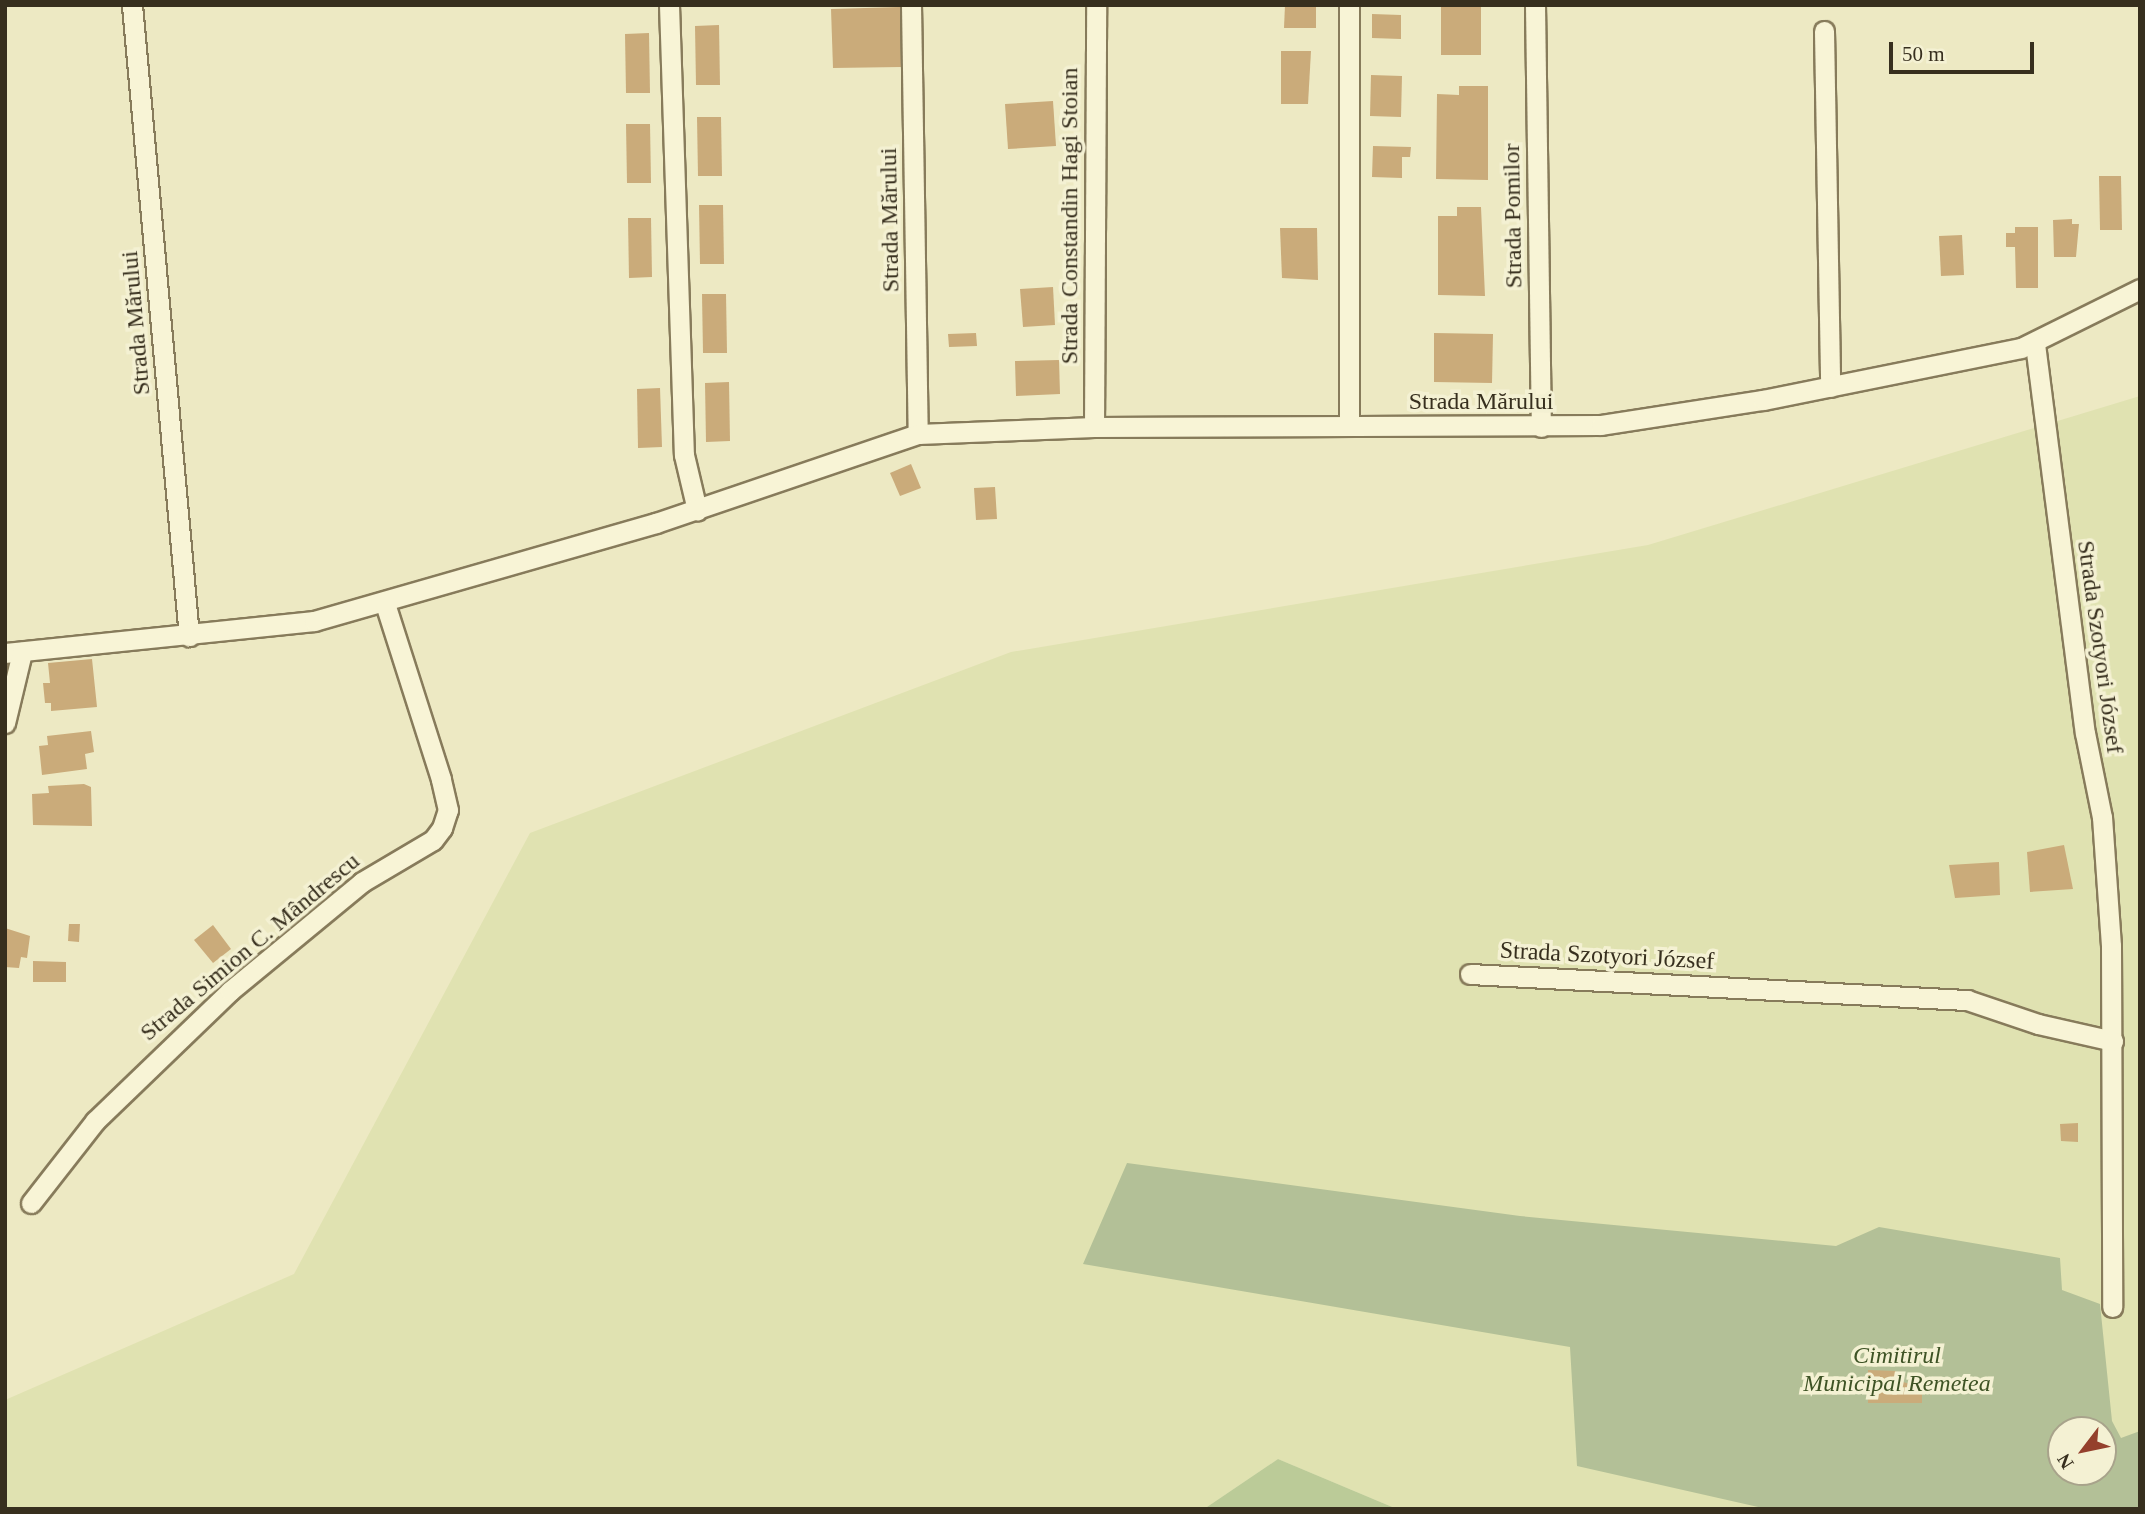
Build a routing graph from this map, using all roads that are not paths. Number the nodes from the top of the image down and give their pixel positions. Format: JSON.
{"nodes":[{"id":1,"x":132,"y":5,"type":"edge"},
{"id":2,"x":669,"y":5,"type":"edge"},
{"id":3,"x":911,"y":5,"type":"edge"},
{"id":4,"x":1096,"y":5,"type":"edge"},
{"id":5,"x":1349,"y":5,"type":"edge"},
{"id":6,"x":1535,"y":5,"type":"edge"},
{"id":7,"x":1824,"y":31,"type":"dead end"},
{"id":8,"x":2140,"y":289,"type":"edge"},
{"id":9,"x":2035,"y":344,"type":"junction"},
{"id":10,"x":1830,"y":387,"type":"junction"},
{"id":11,"x":1349,"y":426,"type":"junction"},
{"id":12,"x":1541,"y":426,"type":"junction"},
{"id":13,"x":1094,"y":427,"type":"junction"},
{"id":14,"x":918,"y":434,"type":"junction"},
{"id":15,"x":697,"y":510,"type":"junction"},
{"id":16,"x":385,"y":603,"type":"junction"},
{"id":17,"x":189,"y":636,"type":"junction"},
{"id":18,"x":14,"y":652,"type":"edge"},
{"id":19,"x":5,"y":723,"type":"edge"},
{"id":20,"x":1470,"y":974,"type":"dead end"},
{"id":21,"x":2113,"y":1041,"type":"junction"},
{"id":22,"x":31,"y":1203,"type":"dead end"},
{"id":23,"x":2112,"y":1307,"type":"dead end"}],
"edges":[{"from":1,"to":17,"type":"street","name":"Strada Mărului"},
{"from":2,"to":15,"type":"street"},
{"from":3,"to":14,"type":"street","name":"Strada Mărului"},
{"from":4,"to":13,"type":"street","name":"Strada Constandin Hagi Stoian"},
{"from":5,"to":11,"type":"street"},
{"from":6,"to":12,"type":"street","name":"Strada Pomilor"},
{"from":7,"to":10,"type":"street"},
{"from":8,"to":9,"type":"street"},
{"from":9,"to":10,"type":"street","name":"Strada Mărului"},
{"from":9,"to":21,"type":"street","name":"Strada Szotyori József"},
{"from":10,"to":12,"type":"street","name":"Strada Mărului"},
{"from":11,"to":12,"type":"street","name":"Strada Mărului"},
{"from":11,"to":13,"type":"street","name":"Strada Mărului"},
{"from":13,"to":14,"type":"street","name":"Strada Mărului"},
{"from":14,"to":15,"type":"street","name":"Strada Mărului"},
{"from":15,"to":16,"type":"street","name":"Strada Mărului"},
{"from":16,"to":17,"type":"street","name":"Strada Mărului"},
{"from":16,"to":22,"type":"street","name":"Strada Simion C. Mândrescu"},
{"from":17,"to":18,"type":"street","name":"Strada Mărului"},
{"from":18,"to":19,"type":"street"},
{"from":20,"to":21,"type":"street","name":"Strada Szotyori József"},
{"from":21,"to":23,"type":"street","name":"Strada Szotyori József"}]}
